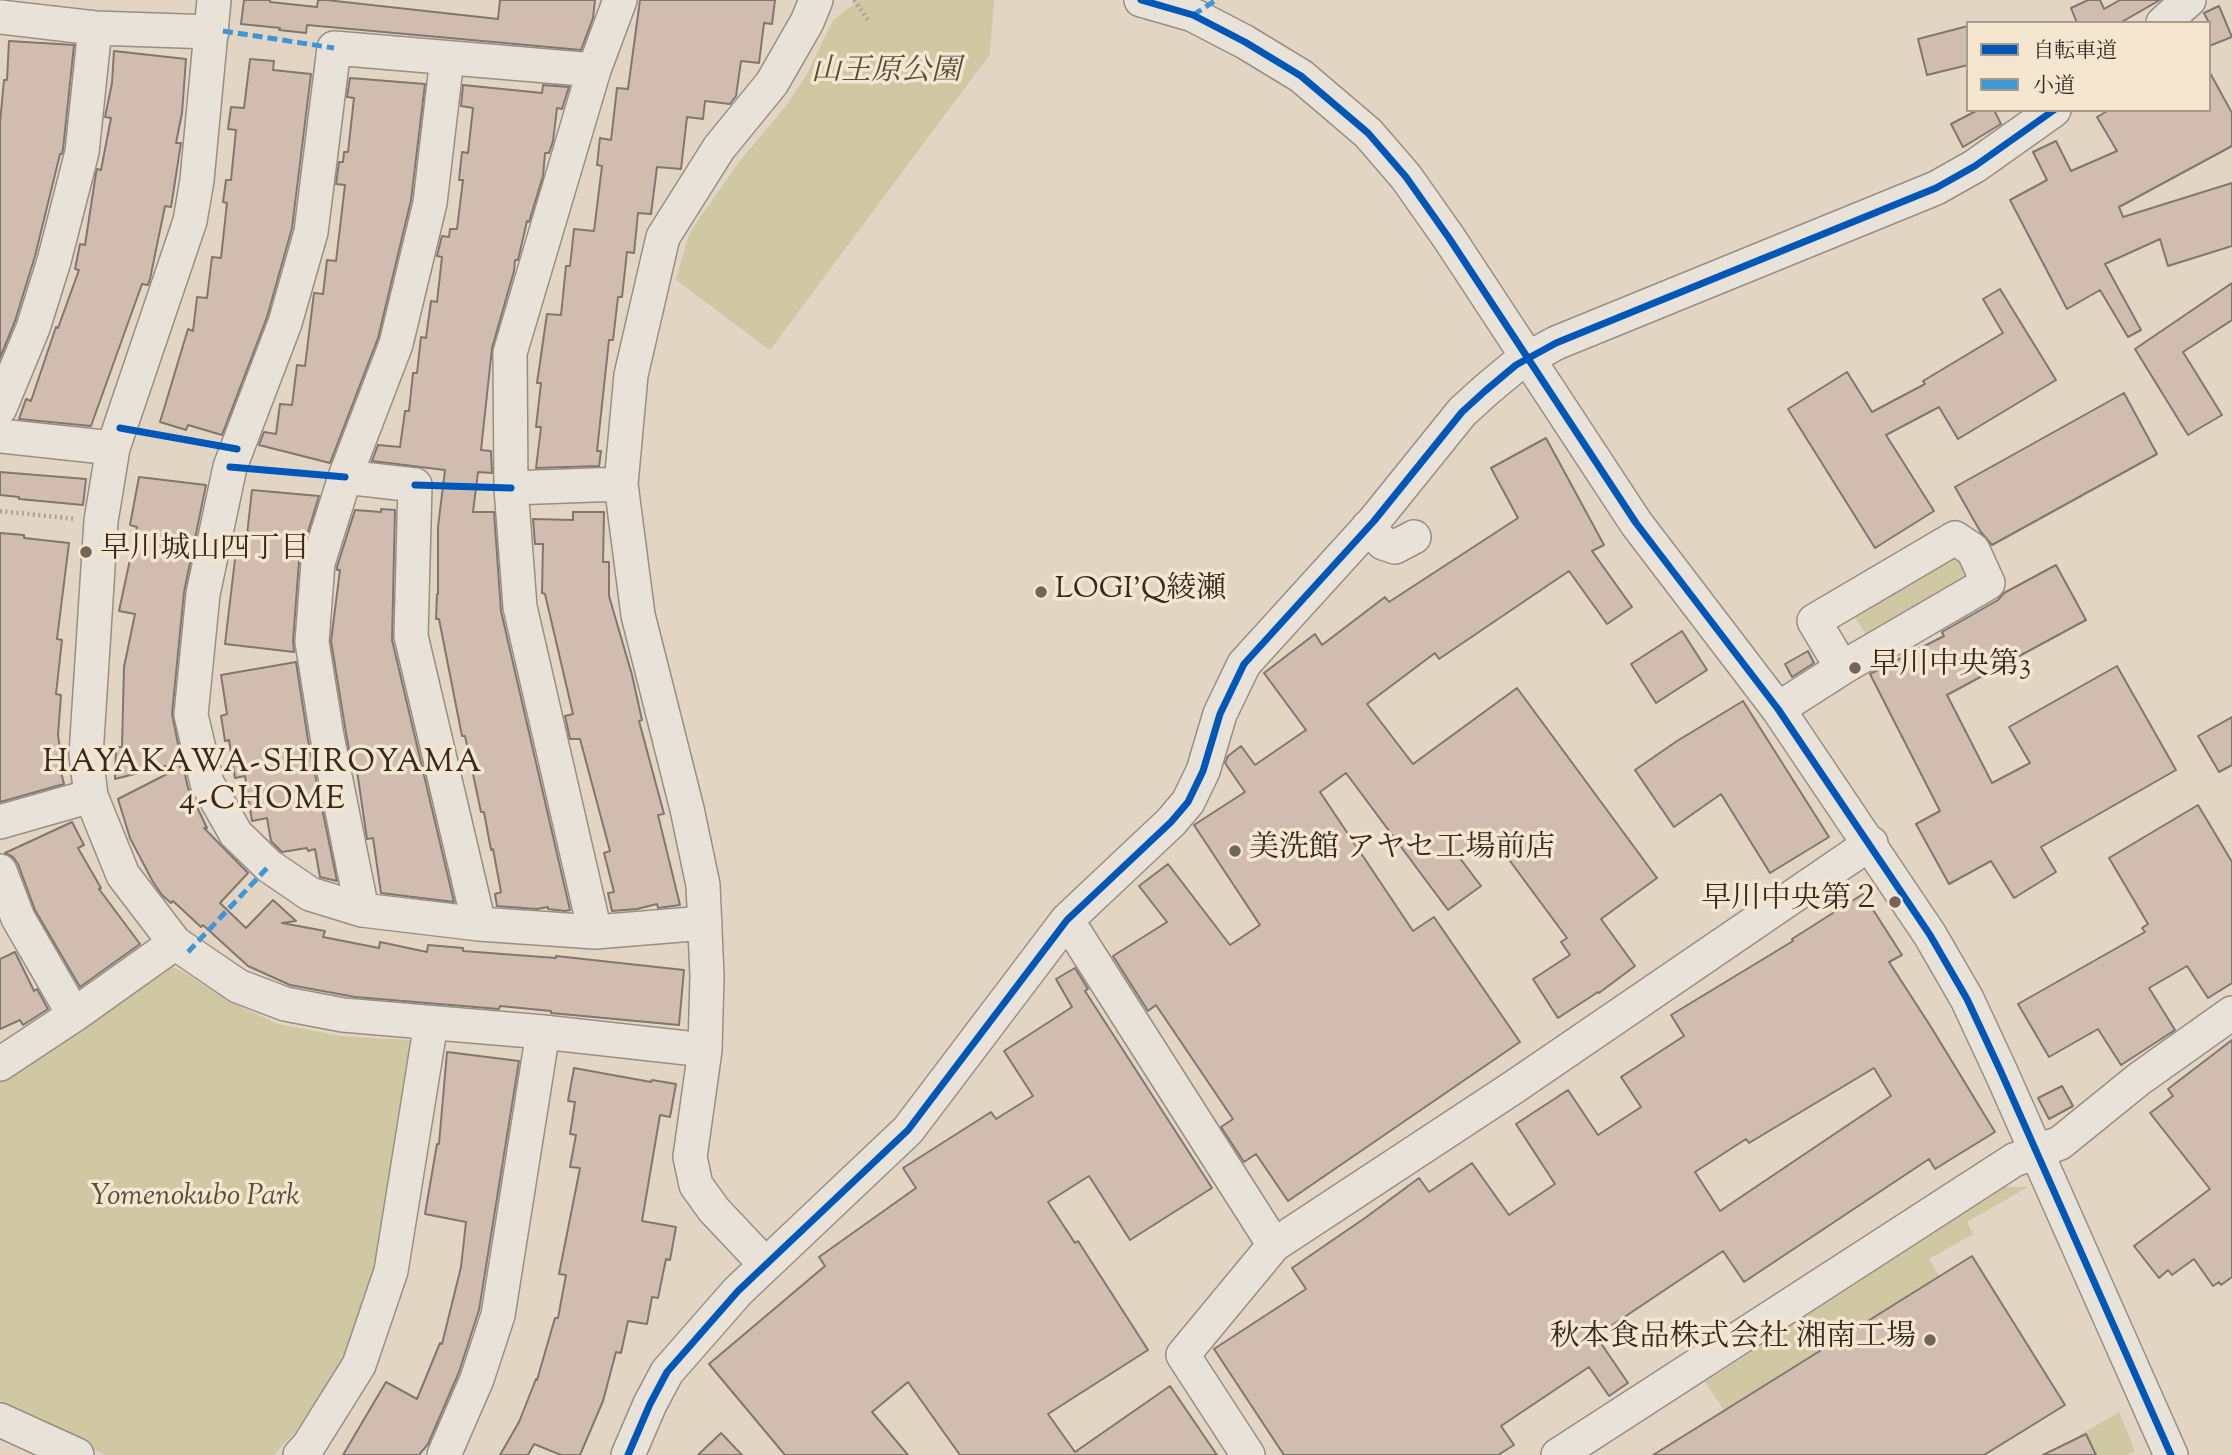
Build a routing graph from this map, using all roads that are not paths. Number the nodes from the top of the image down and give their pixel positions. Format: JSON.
{"nodes":[{"id":1,"x":620,"y":0,"type":"edge"},
{"id":2,"x":816,"y":0,"type":"edge"},
{"id":3,"x":1141,"y":0,"type":"edge"},
{"id":4,"x":213,"y":16,"type":"edge"},
{"id":5,"x":0,"y":17,"type":"edge"},
{"id":6,"x":95,"y":28,"type":"junction"},
{"id":7,"x":447,"y":58,"type":"junction"},
{"id":8,"x":594,"y":70,"type":"junction"},
{"id":9,"x":2051,"y":112,"type":"edge"},
{"id":10,"x":1529,"y":358,"type":"junction"},
{"id":11,"x":0,"y":408,"type":"edge"},
{"id":12,"x":0,"y":436,"type":"edge"},
{"id":13,"x":113,"y":448,"type":"junction"},
{"id":14,"x":345,"y":477,"type":"junction"},
{"id":15,"x":621,"y":484,"type":"junction"},
{"id":16,"x":511,"y":488,"type":"junction"},
{"id":17,"x":1368,"y":527,"type":"junction"},
{"id":18,"x":1414,"y":537,"type":"dead end"},
{"id":19,"x":1842,"y":668,"type":"junction"},
{"id":20,"x":1778,"y":709,"type":"junction"},
{"id":21,"x":91,"y":796,"type":"junction"},
{"id":22,"x":0,"y":822,"type":"edge"},
{"id":23,"x":1871,"y":843,"type":"junction"},
{"id":24,"x":0,"y":871,"type":"edge"},
{"id":25,"x":362,"y":911,"type":"junction"},
{"id":26,"x":1067,"y":920,"type":"junction"},
{"id":27,"x":9,"y":923,"type":"edge"},
{"id":28,"x":705,"y":923,"type":"junction"},
{"id":29,"x":479,"y":924,"type":"junction"},
{"id":30,"x":595,"y":932,"type":"junction"},
{"id":31,"x":175,"y":943,"type":"junction"},
{"id":32,"x":2232,"y":1013,"type":"edge"},
{"id":33,"x":74,"y":1015,"type":"junction"},
{"id":34,"x":431,"y":1023,"type":"junction"},
{"id":35,"x":543,"y":1032,"type":"junction"},
{"id":36,"x":705,"y":1049,"type":"junction"},
{"id":37,"x":0,"y":1064,"type":"edge"},
{"id":38,"x":2038,"y":1151,"type":"junction"},
{"id":39,"x":1274,"y":1245,"type":"junction"},
{"id":40,"x":765,"y":1264,"type":"junction"},
{"id":41,"x":0,"y":1420,"type":"edge"},
{"id":42,"x":640,"y":1450,"type":"edge"},
{"id":43,"x":1575,"y":1450,"type":"edge"},
{"id":44,"x":77,"y":1455,"type":"edge"},
{"id":45,"x":300,"y":1455,"type":"edge"},
{"id":46,"x":444,"y":1455,"type":"edge"},
{"id":47,"x":1248,"y":1455,"type":"edge"},
{"id":48,"x":2171,"y":1455,"type":"edge"}],
"edges":[{"from":1,"to":8,"type":"street"},
{"from":2,"to":15,"type":"street"},
{"from":3,"to":10,"type":"street"},
{"from":4,"to":6,"type":"street"},
{"from":4,"to":13,"type":"street"},
{"from":5,"to":6,"type":"street"},
{"from":6,"to":11,"type":"street"},
{"from":7,"to":8,"type":"street"},
{"from":7,"to":14,"type":"street"},
{"from":7,"to":25,"type":"street"},
{"from":8,"to":16,"type":"street"},
{"from":9,"to":10,"type":"street"},
{"from":10,"to":17,"type":"street"},
{"from":10,"to":20,"type":"street"},
{"from":12,"to":13,"type":"street"},
{"from":13,"to":21,"type":"street"},
{"from":14,"to":25,"type":"street"},
{"from":14,"to":29,"type":"street"},
{"from":15,"to":16,"type":"street"},
{"from":15,"to":28,"type":"street"},
{"from":16,"to":30,"type":"street"},
{"from":17,"to":18,"type":"street"},
{"from":17,"to":26,"type":"street"},
{"from":19,"to":19,"type":"street"},
{"from":19,"to":20,"type":"street"},
{"from":20,"to":23,"type":"street"},
{"from":21,"to":22,"type":"street"},
{"from":21,"to":31,"type":"street"},
{"from":23,"to":38,"type":"street"},
{"from":23,"to":39,"type":"street"},
{"from":24,"to":27,"type":"street"},
{"from":25,"to":29,"type":"street"},
{"from":26,"to":39,"type":"street"},
{"from":26,"to":40,"type":"street"},
{"from":27,"to":33,"type":"street"},
{"from":28,"to":30,"type":"street"},
{"from":28,"to":36,"type":"street"},
{"from":29,"to":30,"type":"street"},
{"from":31,"to":33,"type":"street"},
{"from":31,"to":34,"type":"street"},
{"from":32,"to":38,"type":"street"},
{"from":33,"to":37,"type":"street"},
{"from":34,"to":35,"type":"street"},
{"from":34,"to":45,"type":"street"},
{"from":35,"to":36,"type":"street"},
{"from":35,"to":46,"type":"street"},
{"from":36,"to":40,"type":"street"},
{"from":38,"to":43,"type":"street"},
{"from":38,"to":48,"type":"street"},
{"from":39,"to":47,"type":"street"},
{"from":40,"to":42,"type":"street"},
{"from":41,"to":44,"type":"street"}]}
